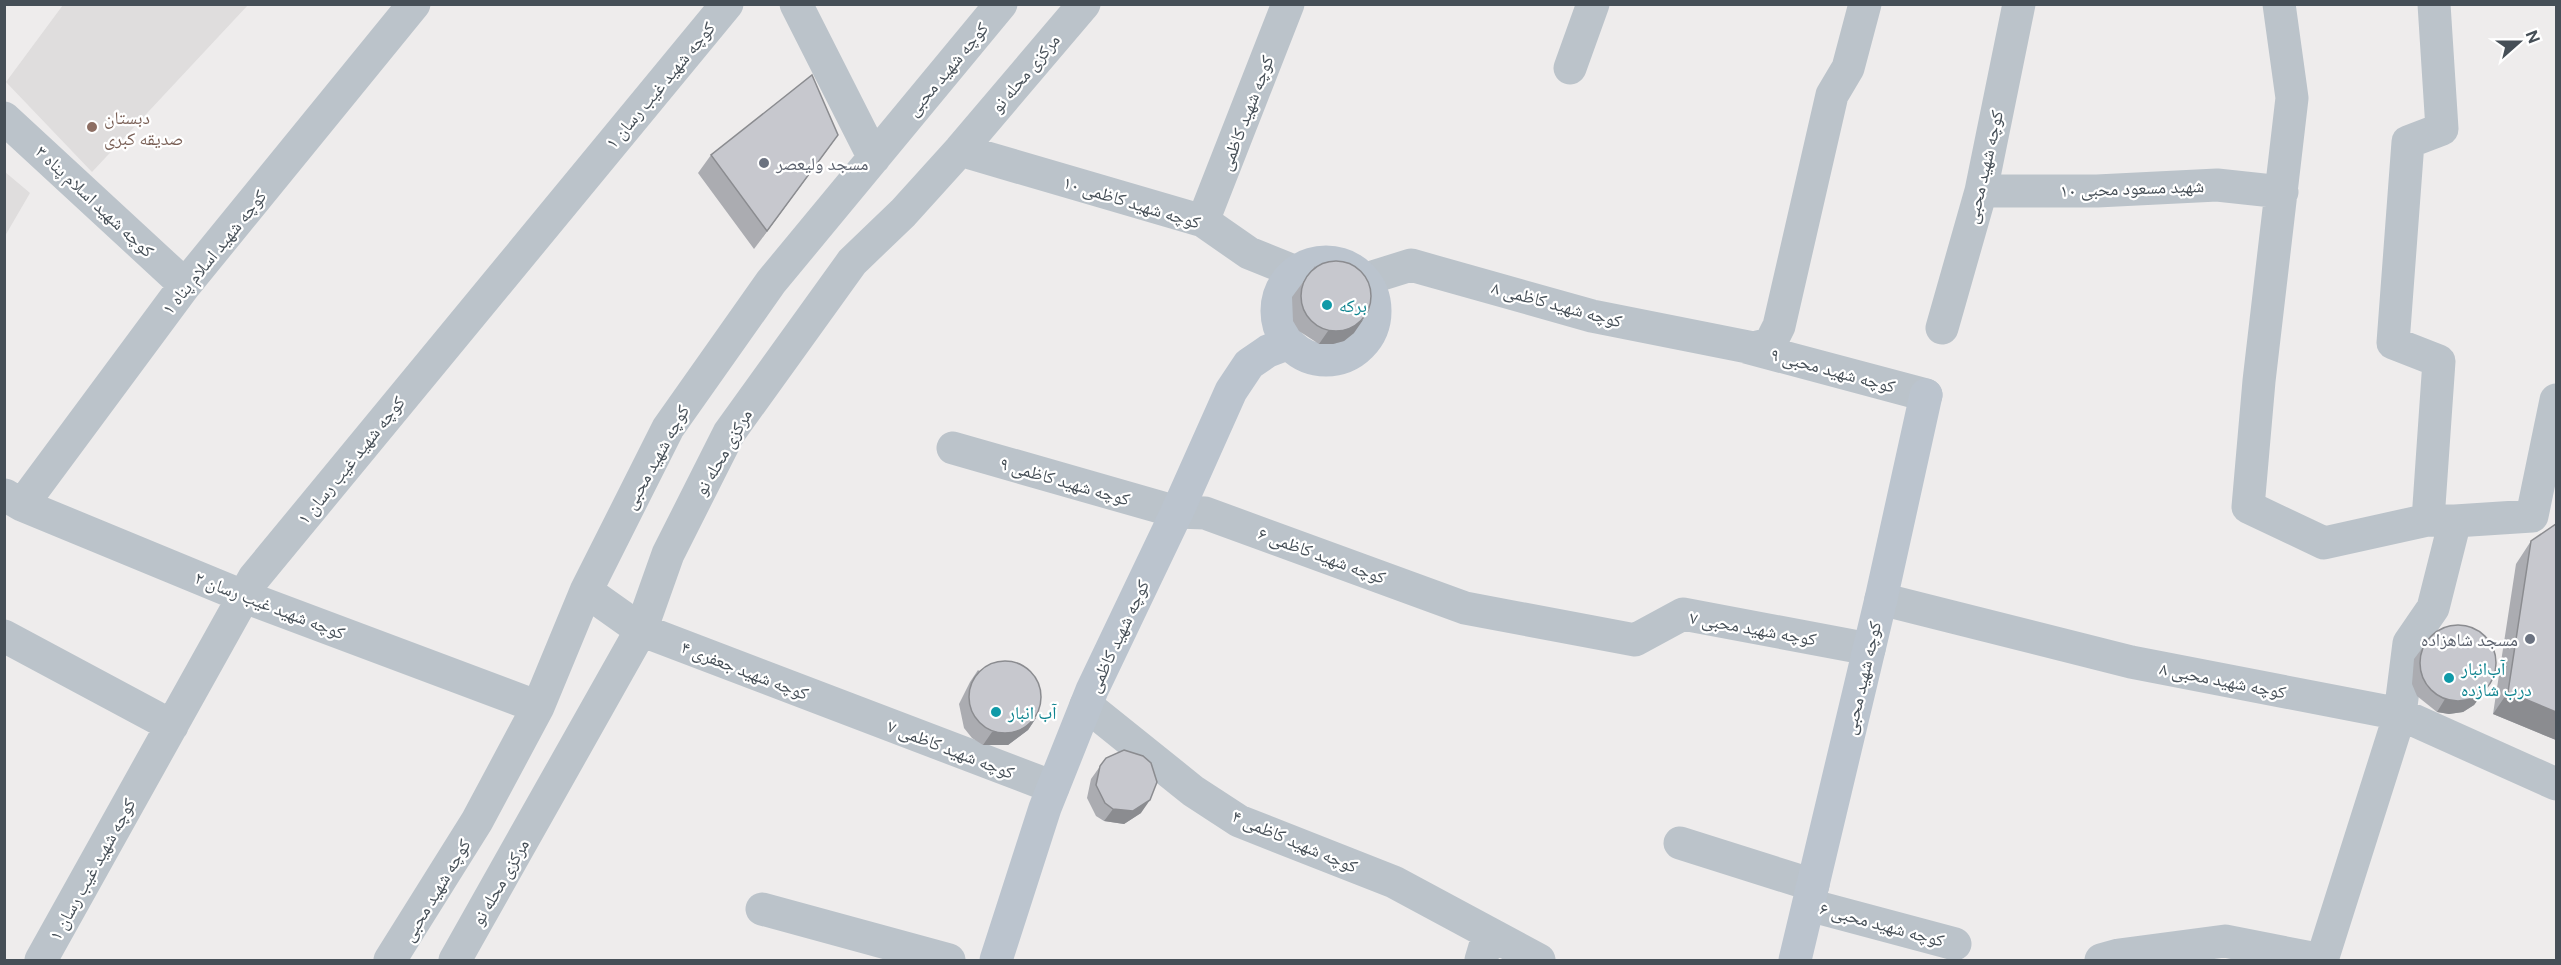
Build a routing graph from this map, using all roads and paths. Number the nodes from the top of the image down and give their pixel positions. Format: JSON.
{"nodes":[{"id":1,"x":414,"y":4,"type":"edge"},
{"id":2,"x":727,"y":4,"type":"edge"},
{"id":3,"x":796,"y":4,"type":"edge"},
{"id":4,"x":1001,"y":4,"type":"edge"},
{"id":5,"x":1084,"y":4,"type":"edge"},
{"id":6,"x":1288,"y":4,"type":"edge"},
{"id":7,"x":1593,"y":4,"type":"edge"},
{"id":8,"x":1865,"y":4,"type":"edge"},
{"id":9,"x":2019,"y":4,"type":"edge"},
{"id":10,"x":2279,"y":4,"type":"edge"},
{"id":11,"x":2434,"y":4,"type":"edge"},
{"id":12,"x":1570,"y":68,"type":"dead end"},
{"id":13,"x":4,"y":118,"type":"edge"},
{"id":14,"x":960,"y":150,"type":"junction"},
{"id":15,"x":874,"y":158,"type":"junction"},
{"id":16,"x":1981,"y":191,"type":"junction"},
{"id":17,"x":2282,"y":192,"type":"junction"},
{"id":18,"x":1203,"y":221,"type":"junction"},
{"id":19,"x":1296,"y":272,"type":"junction"},
{"id":20,"x":1363,"y":280,"type":"junction"},
{"id":21,"x":185,"y":285,"type":"junction"},
{"id":22,"x":1942,"y":328,"type":"dead end"},
{"id":23,"x":1289,"y":343,"type":"junction"},
{"id":24,"x":1746,"y":347,"type":"junction"},
{"id":25,"x":1926,"y":395,"type":"joint"},
{"id":26,"x":2556,"y":400,"type":"edge"},
{"id":27,"x":952,"y":448,"type":"dead end"},
{"id":28,"x":13,"y":500,"type":"edge"},
{"id":29,"x":1177,"y":512,"type":"junction"},
{"id":30,"x":2544,"y":518,"type":"edge"},
{"id":31,"x":2441,"y":521,"type":"junction"},
{"id":32,"x":586,"y":591,"type":"junction"},
{"id":33,"x":244,"y":597,"type":"junction"},
{"id":34,"x":1881,"y":600,"type":"junction"},
{"id":35,"x":1466,"y":608,"type":"joint"},
{"id":36,"x":641,"y":630,"type":"junction"},
{"id":37,"x":4,"y":636,"type":"edge"},
{"id":38,"x":1869,"y":649,"type":"junction"},
{"id":39,"x":1086,"y":705,"type":"junction"},
{"id":40,"x":538,"y":707,"type":"junction"},
{"id":41,"x":849,"y":710,"type":"joint"},
{"id":42,"x":2400,"y":714,"type":"junction"},
{"id":43,"x":172,"y":726,"type":"junction"},
{"id":44,"x":2556,"y":784,"type":"edge"},
{"id":45,"x":1053,"y":787,"type":"junction"},
{"id":46,"x":1680,"y":843,"type":"dead end"},
{"id":47,"x":1811,"y":895,"type":"junction"},
{"id":48,"x":762,"y":909,"type":"dead end"},
{"id":49,"x":1955,"y":944,"type":"dead end"},
{"id":50,"x":1485,"y":946,"type":"edge"},
{"id":51,"x":41,"y":960,"type":"edge"},
{"id":52,"x":390,"y":960,"type":"edge"},
{"id":53,"x":455,"y":960,"type":"edge"},
{"id":54,"x":949,"y":960,"type":"edge"},
{"id":55,"x":996,"y":960,"type":"edge"},
{"id":56,"x":1539,"y":960,"type":"edge"},
{"id":57,"x":1795,"y":960,"type":"edge"},
{"id":58,"x":2101,"y":960,"type":"edge"},
{"id":59,"x":2322,"y":960,"type":"edge"}],
"edges":[{"from":1,"to":21,"type":"street","name":"کوچه شهید اسلام پناه ۱"},
{"from":2,"to":33,"type":"street","name":"کوچه شهید غیب رسان ۱"},
{"from":3,"to":15,"type":"street"},
{"from":4,"to":15,"type":"street","name":"کوچه شهید محبی"},
{"from":5,"to":14,"type":"street","name":"مرکزی محله نو"},
{"from":6,"to":18,"type":"street","name":"کوچه شهید کاظمی"},
{"from":7,"to":12,"type":"street"},
{"from":8,"to":24,"type":"street"},
{"from":9,"to":16,"type":"street","name":"کوچه شهید محبی"},
{"from":10,"to":17,"type":"street"},
{"from":11,"to":31,"type":"street"},
{"from":13,"to":21,"type":"street","name":"کوچه شهید اسلام پناه ۳"},
{"from":14,"to":18,"type":"street","name":"کوچه شهید کاظمی ۱۰"},
{"from":14,"to":36,"type":"street","name":"مرکزی محله نو"},
{"from":15,"to":32,"type":"street","name":"کوچه شهید محبی"},
{"from":16,"to":17,"type":"street","name":"شهید مسعود محبی ۱۰"},
{"from":16,"to":22,"type":"street","name":"کوچه شهید محبی"},
{"from":17,"to":31,"type":"street"},
{"from":18,"to":19,"type":"street","name":"کوچه شهید کاظمی ۱۰"},
{"from":19,"to":20,"type":"street"},
{"from":19,"to":23,"type":"street"},
{"from":20,"to":23,"type":"street"},
{"from":20,"to":24,"type":"street","name":"کوچه شهید کاظمی ۸"},
{"from":21,"to":28,"type":"street","name":"کوچه شهید اسلام پناه ۱"},
{"from":23,"to":29,"type":"street","name":"کوچه شهید کاظمی"},
{"from":24,"to":25,"type":"street","name":"کوچه شهید محبی ۹"},
{"from":25,"to":34,"type":"street","name":"کوچه شهید محبی"},
{"from":26,"to":30,"type":"street"},
{"from":27,"to":29,"type":"street","name":"کوچه شهید کاظمی ۹"},
{"from":28,"to":33,"type":"street","name":"کوچه شهید غیب رسان ۲"},
{"from":29,"to":35,"type":"street","name":"کوچه شهید کاظمی ۶"},
{"from":29,"to":39,"type":"street","name":"کوچه شهید کاظمی"},
{"from":30,"to":31,"type":"street"},
{"from":31,"to":42,"type":"street"},
{"from":32,"to":36,"type":"street","name":"کوچه شهید جعفری ۴"},
{"from":32,"to":40,"type":"street","name":"کوچه شهید محبی"},
{"from":33,"to":40,"type":"street","name":"کوچه شهید غیب رسان ۲"},
{"from":33,"to":43,"type":"street","name":"کوچه شهید غیب رسان ۱"},
{"from":34,"to":38,"type":"street","name":"کوچه شهید محبی"},
{"from":34,"to":42,"type":"street","name":"کوچه شهید محبی ۸"},
{"from":35,"to":38,"type":"street","name":"کوچه شهید محبی ۷"},
{"from":36,"to":41,"type":"street","name":"کوچه شهید جعفری ۴"},
{"from":36,"to":53,"type":"street","name":"مرکزی محله نو"},
{"from":37,"to":43,"type":"street"},
{"from":38,"to":47,"type":"street","name":"کوچه شهید محبی"},
{"from":39,"to":45,"type":"street","name":"کوچه شهید کاظمی"},
{"from":39,"to":50,"type":"street","name":"کوچه شهید کاظمی ۴"},
{"from":40,"to":52,"type":"street","name":"کوچه شهید محبی"},
{"from":41,"to":45,"type":"street","name":"کوچه شهید کاظمی ۷"},
{"from":42,"to":44,"type":"street","name":"کوچه شهید محبی ۸"},
{"from":42,"to":59,"type":"street"},
{"from":43,"to":51,"type":"street","name":"کوچه شهید غیب رسان ۱"},
{"from":45,"to":55,"type":"street","name":"کوچه شهید کاظمی"},
{"from":46,"to":47,"type":"street","name":"کوچه شهید محبی ۶"},
{"from":47,"to":49,"type":"street","name":"کوچه شهید محبی ۶"},
{"from":47,"to":57,"type":"street","name":"کوچه شهید محبی"},
{"from":48,"to":54,"type":"street"},
{"from":50,"to":56,"type":"street","name":"کوچه شهید کاظمی ۴"},
{"from":58,"to":59,"type":"street"}]}
